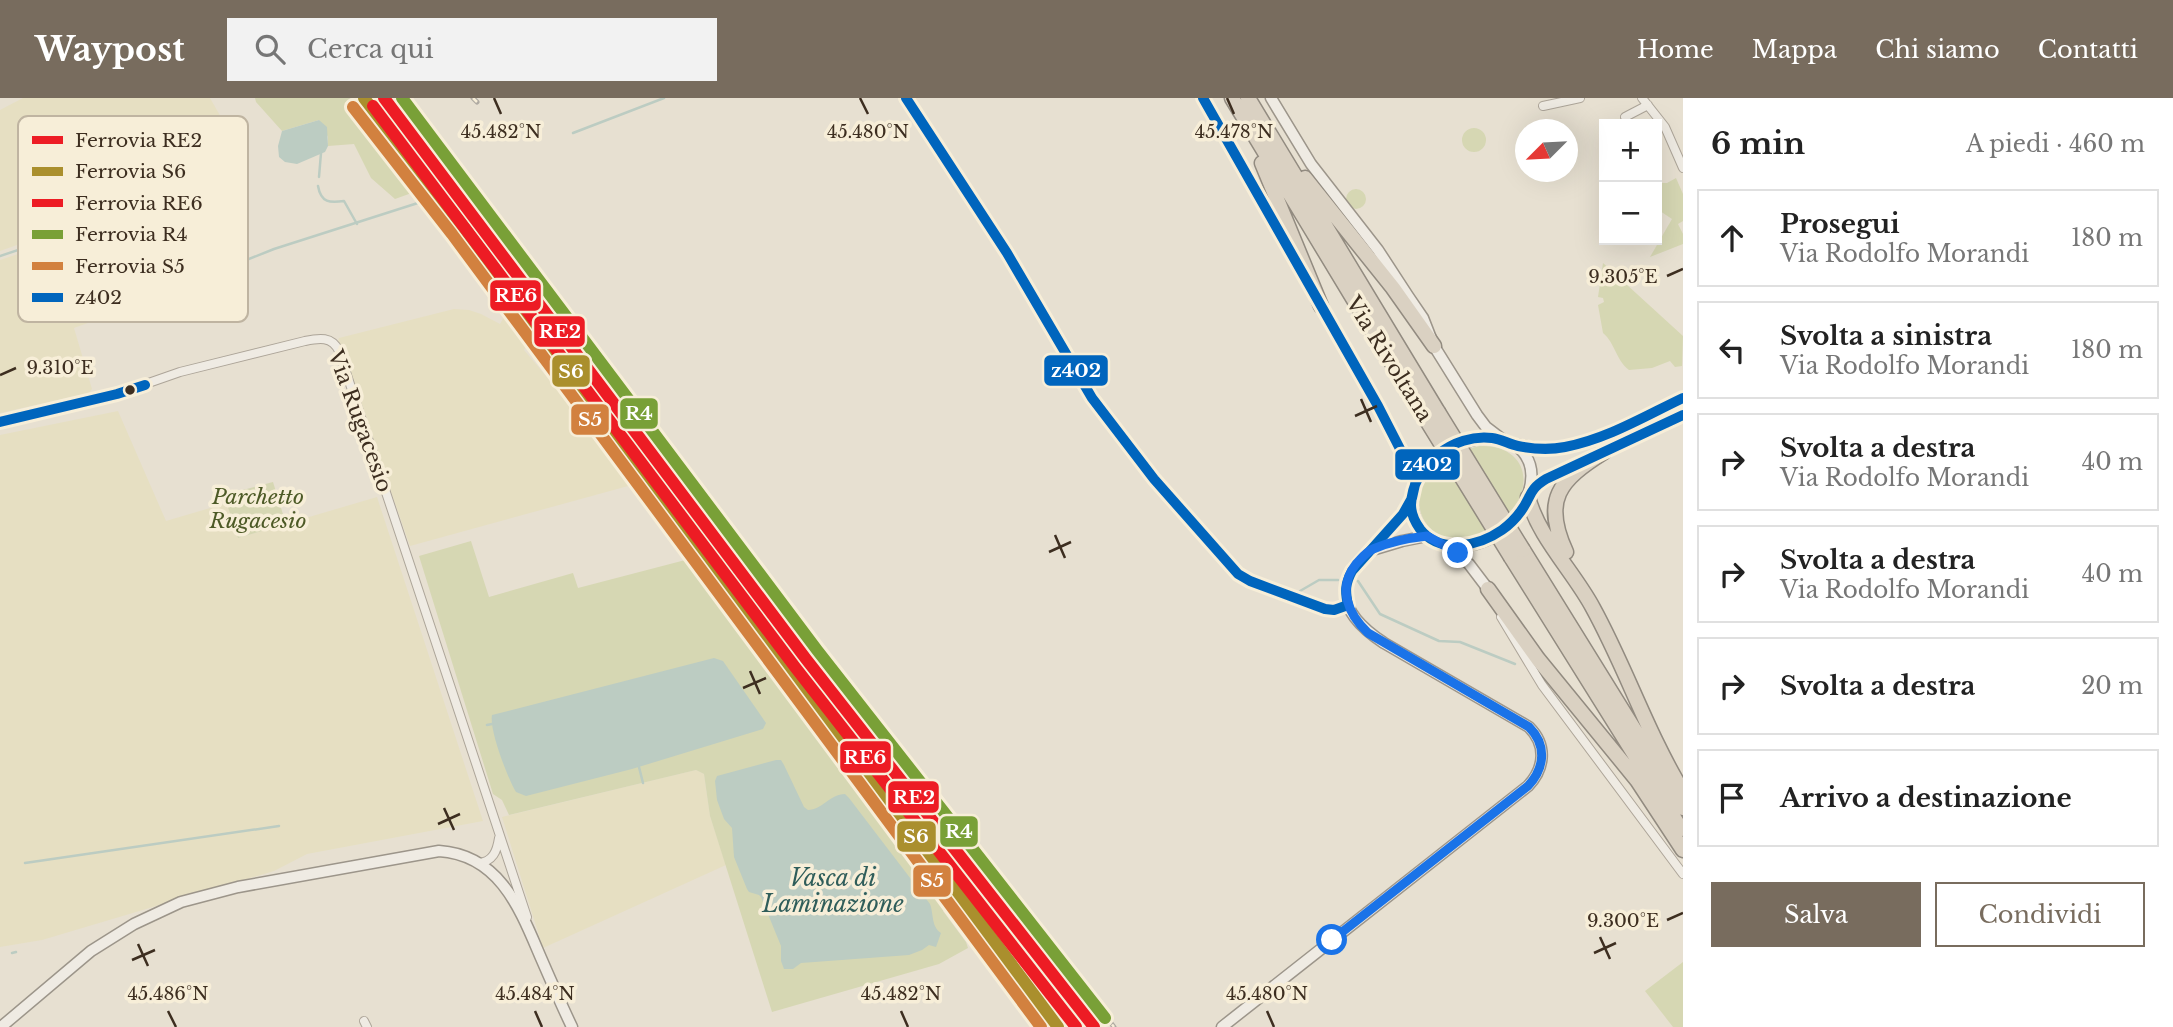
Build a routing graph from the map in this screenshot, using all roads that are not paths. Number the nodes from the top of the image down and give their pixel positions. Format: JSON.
{"nodes":[{"id":1,"x":906,"y":98,"type":"edge"},
{"id":2,"x":1203,"y":98,"type":"edge"},
{"id":3,"x":1225,"y":98,"type":"edge"},
{"id":4,"x":1232,"y":98,"type":"edge"},
{"id":5,"x":1250,"y":98,"type":"edge"},
{"id":6,"x":1271,"y":98,"type":"edge"},
{"id":7,"x":1580,"y":98,"type":"edge"},
{"id":8,"x":1645,"y":102,"type":"edge"},
{"id":9,"x":1543,"y":106,"type":"dead end"},
{"id":10,"x":1625,"y":117,"type":"dead end"},
{"id":11,"x":1683,"y":168,"type":"edge"},
{"id":12,"x":1321,"y":306,"type":"junction"},
{"id":13,"x":1434,"y":346,"type":"junction"},
{"id":14,"x":1683,"y":398,"type":"edge"},
{"id":15,"x":1683,"y":415,"type":"edge"},
{"id":16,"x":1432,"y":416,"type":"junction"},
{"id":17,"x":0,"y":422,"type":"edge"},
{"id":18,"x":1507,"y":442,"type":"junction"},
{"id":19,"x":1604,"y":452,"type":"junction"},
{"id":20,"x":1416,"y":480,"type":"junction"},
{"id":21,"x":1529,"y":495,"type":"junction"},
{"id":22,"x":1412,"y":498,"type":"junction"},
{"id":23,"x":1427,"y":536,"type":"junction"},
{"id":24,"x":1444,"y":544,"type":"junction"},
{"id":25,"x":1370,"y":551,"type":"junction"},
{"id":26,"x":1517,"y":553,"type":"junction"},
{"id":27,"x":1488,"y":589,"type":"junction"},
{"id":28,"x":1584,"y":591,"type":"junction"},
{"id":29,"x":1349,"y":605,"type":"junction"},
{"id":30,"x":1683,"y":792,"type":"edge"},
{"id":31,"x":1683,"y":808,"type":"edge"},
{"id":32,"x":499,"y":831,"type":"junction"},
{"id":33,"x":1683,"y":832,"type":"edge"},
{"id":34,"x":1683,"y":850,"type":"edge"},
{"id":35,"x":484,"y":862,"type":"junction"},
{"id":36,"x":1683,"y":874,"type":"edge"},
{"id":37,"x":542,"y":960,"type":"junction"},
{"id":38,"x":1,"y":1027,"type":"edge"},
{"id":39,"x":572,"y":1027,"type":"edge"},
{"id":40,"x":1222,"y":1027,"type":"edge"}],
"edges":[{"from":1,"to":29,"type":"street"},
{"from":2,"to":12,"type":"main road"},
{"from":3,"to":12,"type":"highway"},
{"from":4,"to":16,"type":"highway","name":"Via Rivoltana"},
{"from":5,"to":13,"type":"highway"},
{"from":5,"to":16,"type":"highway","name":"Via Rivoltana"},
{"from":6,"to":13,"type":"main road"},
{"from":7,"to":9,"type":"street"},
{"from":8,"to":10,"type":"street"},
{"from":8,"to":11,"type":"street"},
{"from":12,"to":20,"type":"main road"},
{"from":13,"to":18,"type":"main road"},
{"from":14,"to":18,"type":"main road"},
{"from":15,"to":19,"type":"main road"},
{"from":16,"to":26,"type":"highway","name":"Via Rivoltana","bridge":true},
{"from":17,"to":32,"type":"street","name":"Via Rugacesio"},
{"from":18,"to":20,"type":"main road"},
{"from":18,"to":21,"type":"main road"},
{"from":19,"to":21,"type":"main road"},
{"from":19,"to":28,"type":"highway"},
{"from":20,"to":22,"type":"main road"},
{"from":21,"to":24,"type":"main road"},
{"from":21,"to":28,"type":"highway"},
{"from":22,"to":23,"type":"main road"},
{"from":22,"to":25,"type":"main road"},
{"from":23,"to":24,"type":"main road"},
{"from":23,"to":25,"type":"main road"},
{"from":24,"to":27,"type":"main road"},
{"from":25,"to":29,"type":"main road"},
{"from":26,"to":31,"type":"highway","name":"Via Rivoltana"},
{"from":26,"to":33,"type":"highway","name":"Via Rivoltana"},
{"from":27,"to":34,"type":"highway"},
{"from":27,"to":36,"type":"street"},
{"from":28,"to":30,"type":"highway"},
{"from":29,"to":40,"type":"main road"},
{"from":32,"to":35,"type":"street"},
{"from":32,"to":37,"type":"street"},
{"from":35,"to":37,"type":"main road"},
{"from":35,"to":38,"type":"main road"},
{"from":37,"to":39,"type":"main road"}]}
